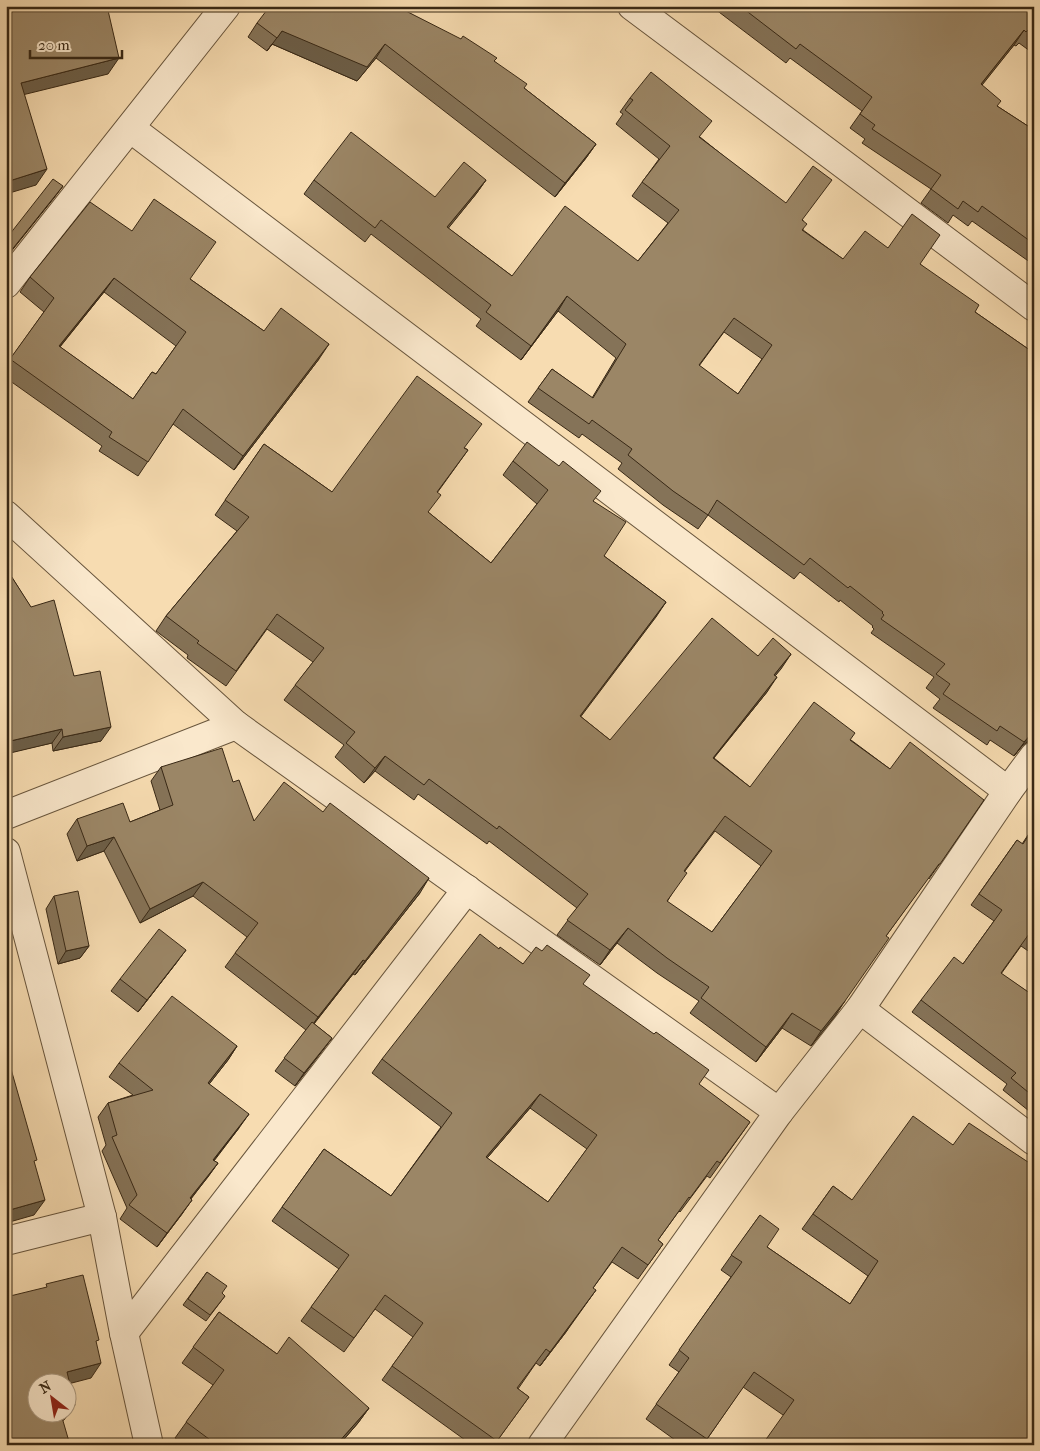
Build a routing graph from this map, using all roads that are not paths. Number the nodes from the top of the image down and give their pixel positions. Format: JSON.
{"nodes":[{"id":1,"x":226,"y":6,"type":"edge"},
{"id":2,"x":632,"y":6,"type":"edge"},
{"id":3,"x":130,"y":128,"type":"junction"},
{"id":4,"x":6,"y":284,"type":"edge"},
{"id":5,"x":1034,"y":307,"type":"edge"},
{"id":6,"x":6,"y":515,"type":"edge"},
{"id":7,"x":236,"y":725,"type":"junction"},
{"id":8,"x":1034,"y":756,"type":"edge"},
{"id":9,"x":1008,"y":791,"type":"junction"},
{"id":10,"x":6,"y":815,"type":"edge"},
{"id":11,"x":6,"y":852,"type":"edge"},
{"id":12,"x":467,"y":889,"type":"junction"},
{"id":13,"x":860,"y":1009,"type":"junction"},
{"id":14,"x":779,"y":1112,"type":"junction"},
{"id":15,"x":1034,"y":1141,"type":"edge"},
{"id":16,"x":102,"y":1217,"type":"junction"},
{"id":17,"x":6,"y":1241,"type":"edge"},
{"id":18,"x":124,"y":1333,"type":"junction"},
{"id":19,"x":149,"y":1445,"type":"edge"},
{"id":20,"x":542,"y":1445,"type":"edge"}],
"edges":[{"from":1,"to":3,"type":"street"},
{"from":2,"to":5,"type":"street"},
{"from":3,"to":4,"type":"street"},
{"from":3,"to":9,"type":"street"},
{"from":6,"to":7,"type":"street"},
{"from":7,"to":10,"type":"street"},
{"from":7,"to":12,"type":"street"},
{"from":8,"to":9,"type":"street"},
{"from":9,"to":13,"type":"street"},
{"from":11,"to":16,"type":"street"},
{"from":12,"to":14,"type":"street"},
{"from":12,"to":18,"type":"street"},
{"from":13,"to":14,"type":"street"},
{"from":13,"to":15,"type":"street"},
{"from":14,"to":20,"type":"street"},
{"from":16,"to":17,"type":"street"},
{"from":16,"to":18,"type":"street"},
{"from":18,"to":19,"type":"street"}]}
